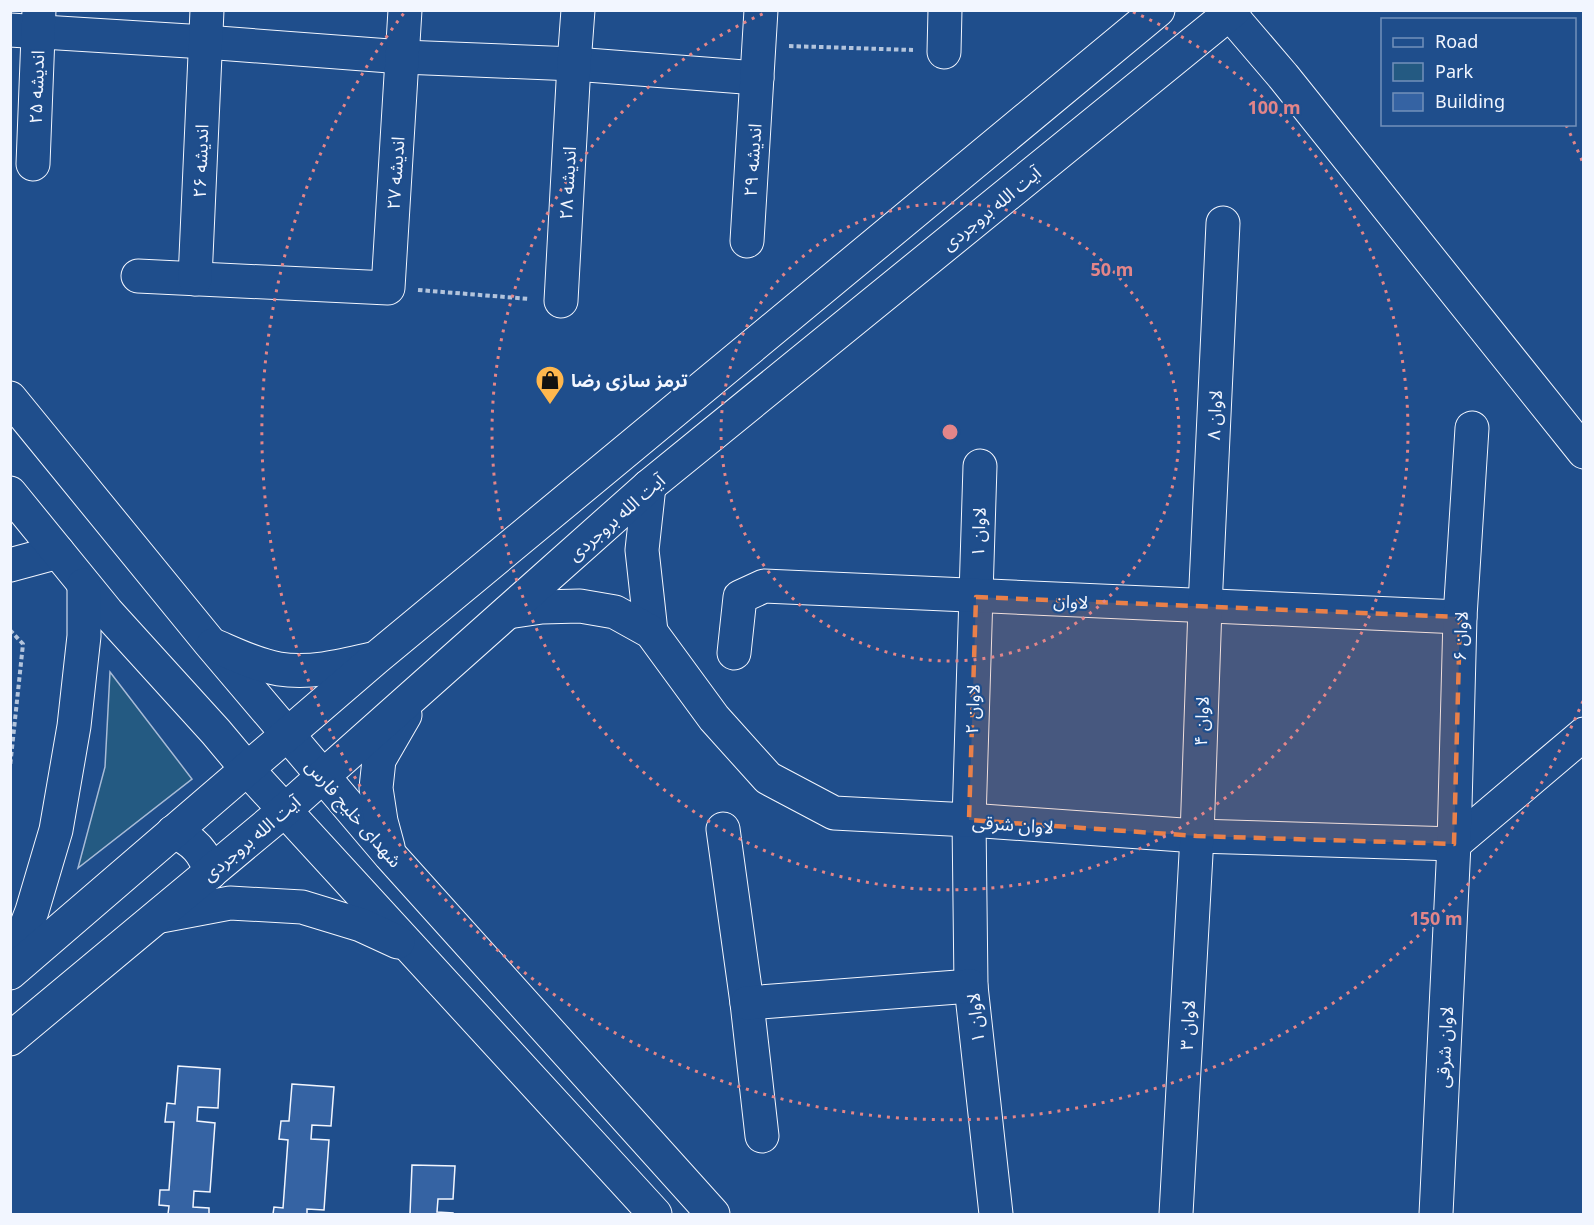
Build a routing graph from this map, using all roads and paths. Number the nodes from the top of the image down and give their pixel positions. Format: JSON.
{"nodes":[{"id":1,"x":405,"y":10,"type":"edge"},
{"id":2,"x":578,"y":10,"type":"edge"},
{"id":3,"x":761,"y":10,"type":"edge"},
{"id":4,"x":945,"y":10,"type":"edge"},
{"id":5,"x":1158,"y":10,"type":"edge"},
{"id":6,"x":1232,"y":12,"type":"edge"},
{"id":7,"x":29,"y":24,"type":"edge"},
{"id":8,"x":206,"y":26,"type":"edge"},
{"id":9,"x":759,"y":45,"type":"junction"},
{"id":10,"x":944,"y":52,"type":"joint"},
{"id":11,"x":403,"y":57,"type":"junction"},
{"id":12,"x":574,"y":64,"type":"junction"},
{"id":13,"x":757,"y":78,"type":"junction"},
{"id":14,"x":33,"y":164,"type":"dead end"},
{"id":15,"x":1223,"y":223,"type":"dead end"},
{"id":16,"x":747,"y":241,"type":"dead end"},
{"id":17,"x":138,"y":276,"type":"dead end"},
{"id":18,"x":195,"y":279,"type":"junction"},
{"id":19,"x":388,"y":288,"type":"junction"},
{"id":20,"x":561,"y":301,"type":"joint"},
{"id":21,"x":10,"y":398,"type":"edge"},
{"id":22,"x":1472,"y":429,"type":"dead end"},
{"id":23,"x":1584,"y":452,"type":"edge"},
{"id":24,"x":980,"y":466,"type":"dead end"},
{"id":25,"x":649,"y":486,"type":"junction"},
{"id":26,"x":10,"y":493,"type":"edge"},
{"id":27,"x":58,"y":552,"type":"junction"},
{"id":28,"x":10,"y":565,"type":"edge"},
{"id":29,"x":84,"y":585,"type":"junction"},
{"id":30,"x":976,"y":597,"type":"junction"},
{"id":31,"x":1204,"y":607,"type":"junction"},
{"id":32,"x":507,"y":612,"type":"junction"},
{"id":33,"x":1460,"y":618,"type":"junction"},
{"id":34,"x":10,"y":630,"type":"edge"},
{"id":35,"x":651,"y":632,"type":"junction"},
{"id":36,"x":210,"y":643,"type":"junction"},
{"id":37,"x":734,"y":653,"type":"dead end"},
{"id":38,"x":376,"y":658,"type":"junction"},
{"id":39,"x":419,"y":691,"type":"junction"},
{"id":40,"x":287,"y":734,"type":"junction"},
{"id":41,"x":1584,"y":734,"type":"edge"},
{"id":42,"x":10,"y":767,"type":"edge"},
{"id":43,"x":247,"y":768,"type":"junction"},
{"id":44,"x":323,"y":776,"type":"junction"},
{"id":45,"x":285,"y":810,"type":"junction"},
{"id":46,"x":969,"y":820,"type":"junction"},
{"id":47,"x":723,"y":829,"type":"dead end"},
{"id":48,"x":173,"y":832,"type":"junction"},
{"id":49,"x":1197,"y":836,"type":"junction"},
{"id":50,"x":1454,"y":844,"type":"junction"},
{"id":51,"x":390,"y":855,"type":"junction"},
{"id":52,"x":210,"y":873,"type":"junction"},
{"id":53,"x":156,"y":917,"type":"junction"},
{"id":54,"x":409,"y":947,"type":"junction"},
{"id":55,"x":10,"y":968,"type":"edge"},
{"id":56,"x":10,"y":973,"type":"edge"},
{"id":57,"x":971,"y":986,"type":"junction"},
{"id":58,"x":747,"y":1003,"type":"junction"},
{"id":59,"x":10,"y":1039,"type":"edge"},
{"id":60,"x":762,"y":1136,"type":"dead end"},
{"id":61,"x":655,"y":1215,"type":"edge"},
{"id":62,"x":713,"y":1215,"type":"edge"},
{"id":63,"x":996,"y":1215,"type":"edge"},
{"id":64,"x":1176,"y":1215,"type":"edge"},
{"id":65,"x":1436,"y":1215,"type":"edge"}],
"edges":[{"from":1,"to":11,"type":"street","name":"اندیشه ۲۷"},
{"from":2,"to":12,"type":"street","name":"اندیشه ۲۸"},
{"from":3,"to":9,"type":"street","name":"اندیشه ۲۹"},
{"from":4,"to":10,"type":"street"},
{"from":5,"to":38,"type":"street"},
{"from":6,"to":23,"type":"street"},
{"from":6,"to":25,"type":"street","name":"آیت الله بروجردی"},
{"from":7,"to":8,"type":"street"},
{"from":7,"to":14,"type":"street","name":"اندیشه ۲۵"},
{"from":8,"to":11,"type":"street"},
{"from":8,"to":18,"type":"street","name":"اندیشه ۲۶"},
{"from":9,"to":10,"type":"path"},
{"from":9,"to":13,"type":"street","name":"اندیشه ۲۹"},
{"from":11,"to":12,"type":"street"},
{"from":11,"to":19,"type":"street","name":"اندیشه ۲۷"},
{"from":12,"to":13,"type":"street"},
{"from":12,"to":20,"type":"street","name":"اندیشه ۲۸"},
{"from":13,"to":16,"type":"street","name":"اندیشه ۲۹"},
{"from":15,"to":31,"type":"street","name":"لاوان ۸"},
{"from":17,"to":18,"type":"street"},
{"from":18,"to":19,"type":"street"},
{"from":19,"to":20,"type":"path"},
{"from":21,"to":36,"type":"street","name":"شهدای خلیج فارس"},
{"from":22,"to":33,"type":"street","name":"لاوان ۶"},
{"from":24,"to":30,"type":"street","name":"لاوان ۱"},
{"from":25,"to":32,"type":"street","name":"آیت الله بروجردی"},
{"from":25,"to":35,"type":"street"},
{"from":26,"to":27,"type":"street"},
{"from":27,"to":28,"type":"street"},
{"from":27,"to":29,"type":"street"},
{"from":29,"to":43,"type":"street"},
{"from":29,"to":55,"type":"street"},
{"from":30,"to":31,"type":"street","name":"لاوان"},
{"from":30,"to":37,"type":"street","name":"لاوان"},
{"from":30,"to":46,"type":"street","name":"لاوان ۲"},
{"from":31,"to":33,"type":"street","name":"لاوان"},
{"from":31,"to":49,"type":"street","name":"لاوان ۴"},
{"from":32,"to":35,"type":"street"},
{"from":32,"to":39,"type":"street","name":"آیت الله بروجردی"},
{"from":33,"to":50,"type":"street","name":"لاوان ۶"},
{"from":34,"to":42,"type":"path"},
{"from":35,"to":46,"type":"street","name":"لاوان شرقی"},
{"from":36,"to":38,"type":"street"},
{"from":36,"to":40,"type":"street","name":"شهدای خلیج فارس"},
{"from":38,"to":40,"type":"street"},
{"from":39,"to":44,"type":"street","name":"آیت الله بروجردی"},
{"from":39,"to":51,"type":"street"},
{"from":40,"to":43,"type":"street"},
{"from":40,"to":44,"type":"street","name":"شهدای خلیج فارس"},
{"from":41,"to":50,"type":"street"},
{"from":43,"to":45,"type":"street"},
{"from":43,"to":48,"type":"street"},
{"from":44,"to":45,"type":"street","name":"آیت الله بروجردی"},
{"from":44,"to":51,"type":"street","name":"شهدای خلیج فارس"},
{"from":45,"to":52,"type":"street","name":"آیت الله بروجردی"},
{"from":45,"to":54,"type":"street"},
{"from":46,"to":49,"type":"street","name":"لاوان شرقی"},
{"from":46,"to":57,"type":"street","name":"لاوان ۱"},
{"from":47,"to":58,"type":"street"},
{"from":48,"to":52,"type":"street"},
{"from":48,"to":56,"type":"street"},
{"from":49,"to":50,"type":"street","name":"لاوان شرقی"},
{"from":49,"to":64,"type":"street","name":"لاوان ۳"},
{"from":50,"to":65,"type":"street","name":"لاوان شرقی"},
{"from":51,"to":62,"type":"street","name":"شهدای خلیج فارس"},
{"from":52,"to":53,"type":"street","name":"آیت الله بروجردی"},
{"from":53,"to":54,"type":"street"},
{"from":53,"to":59,"type":"street","name":"آیت الله بروجردی"},
{"from":54,"to":61,"type":"street"},
{"from":57,"to":58,"type":"street"},
{"from":57,"to":63,"type":"street","name":"لاوان ۱"},
{"from":58,"to":60,"type":"street"}]}
